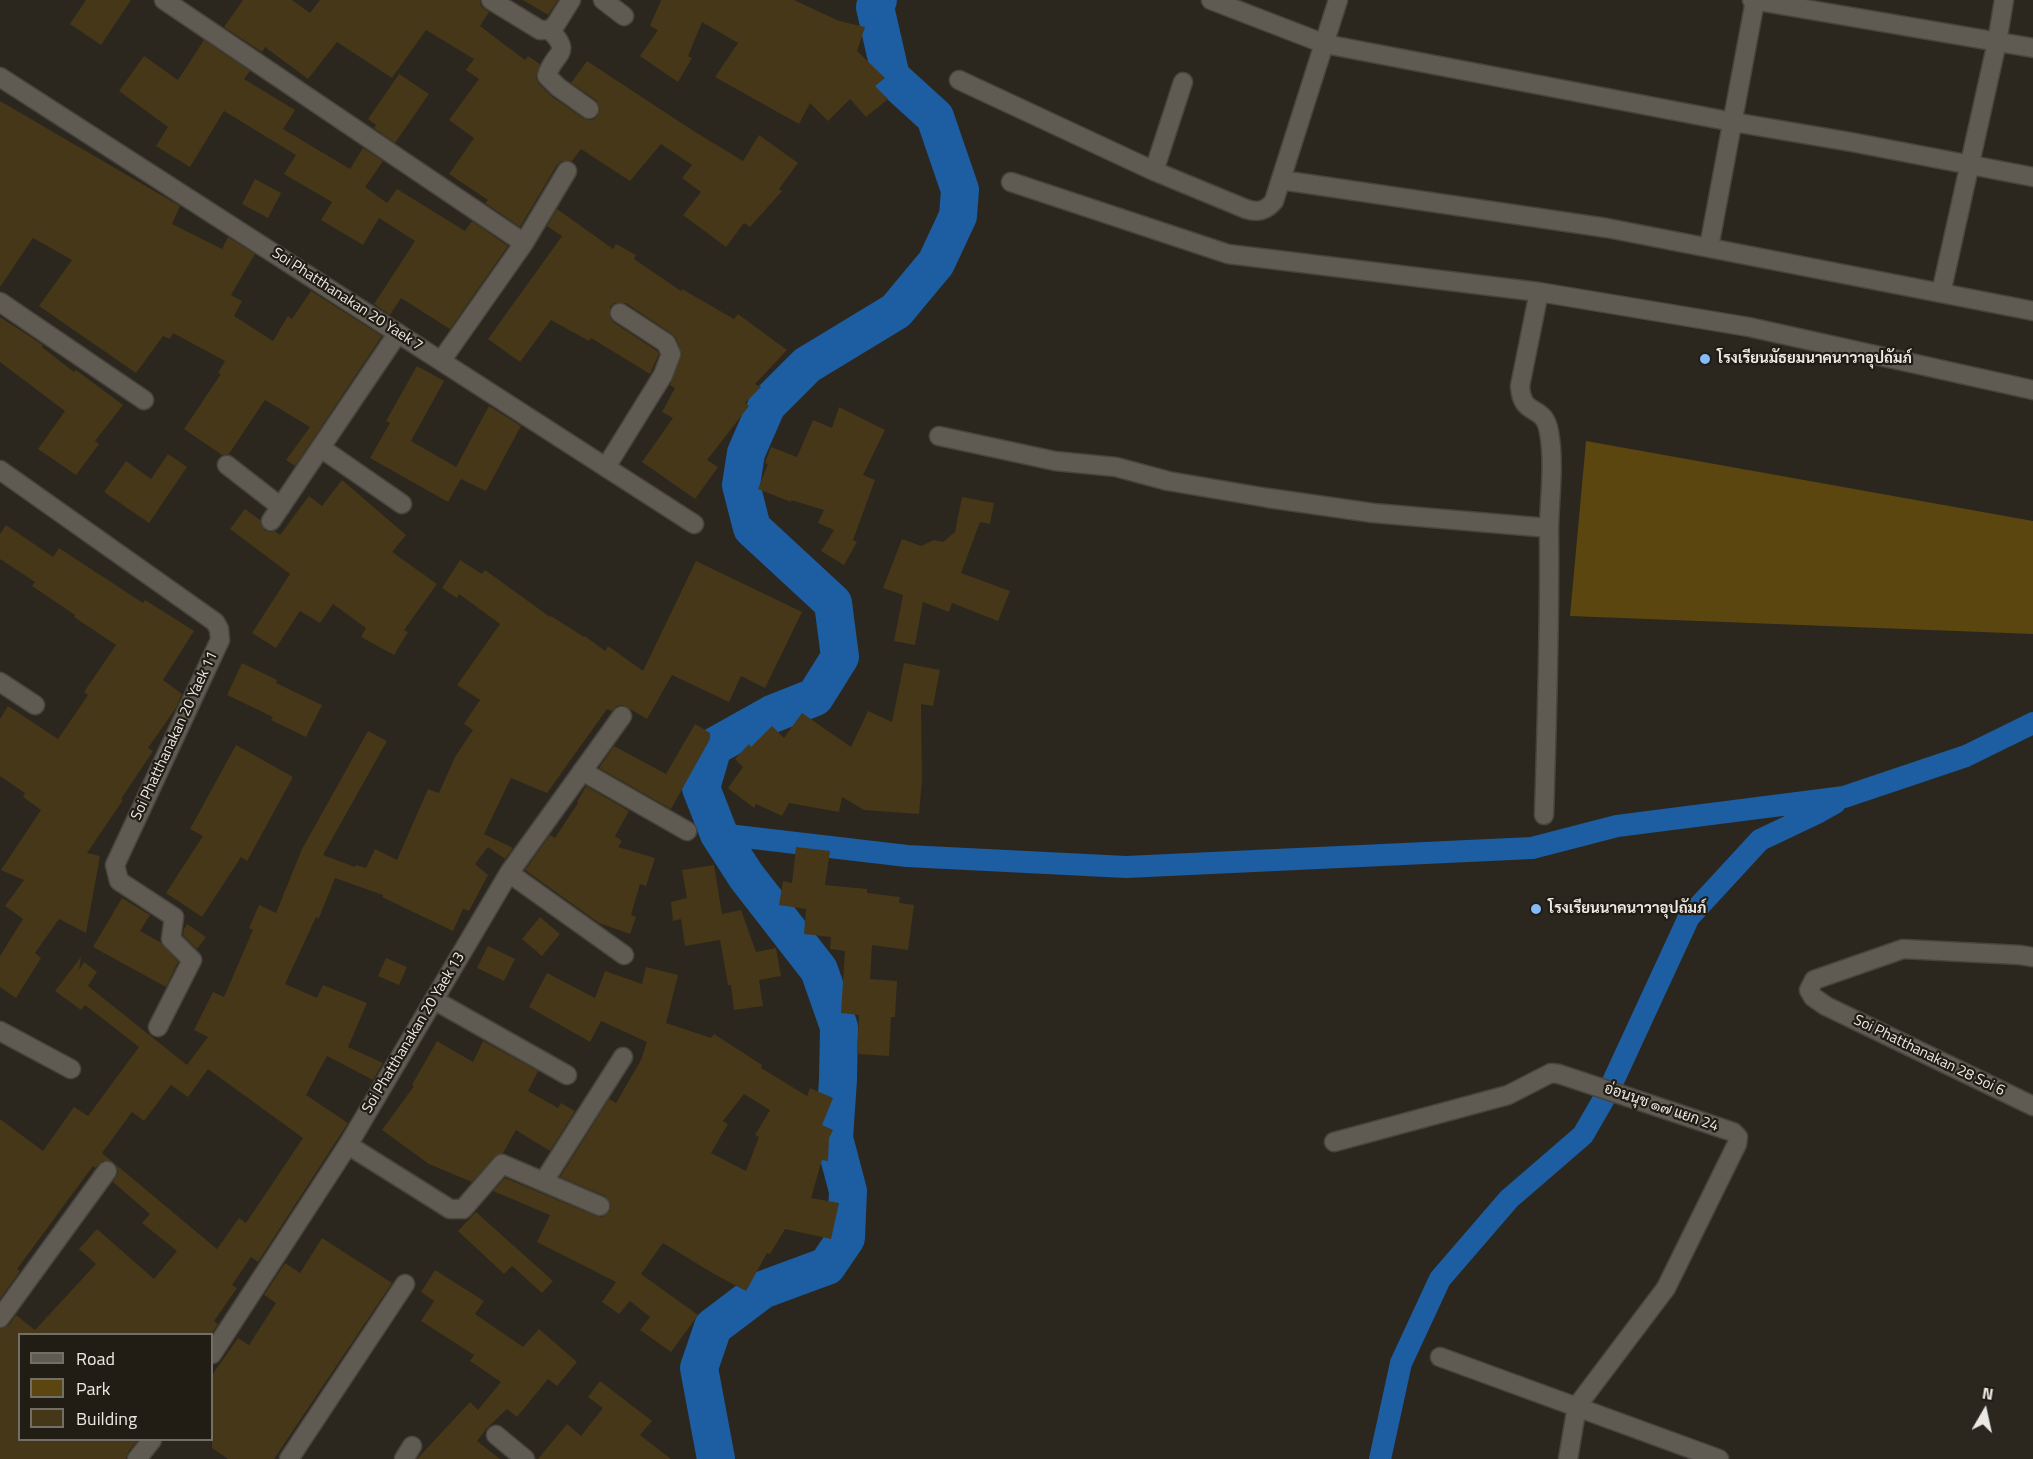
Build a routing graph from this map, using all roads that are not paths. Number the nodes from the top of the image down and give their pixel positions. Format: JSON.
{"nodes":[{"id":1,"x":164,"y":0,"type":"edge"},
{"id":2,"x":491,"y":0,"type":"edge"},
{"id":3,"x":571,"y":0,"type":"edge"},
{"id":4,"x":603,"y":0,"type":"edge"},
{"id":5,"x":1211,"y":0,"type":"edge"},
{"id":6,"x":1338,"y":0,"type":"edge"},
{"id":7,"x":1753,"y":0,"type":"edge"},
{"id":8,"x":2004,"y":0,"type":"edge"},
{"id":9,"x":624,"y":16,"type":"dead end"},
{"id":10,"x":550,"y":30,"type":"junction"},
{"id":11,"x":1997,"y":42,"type":"junction"},
{"id":12,"x":1325,"y":44,"type":"junction"},
{"id":13,"x":2033,"y":48,"type":"edge"},
{"id":14,"x":0,"y":77,"type":"edge"},
{"id":15,"x":959,"y":80,"type":"dead end"},
{"id":16,"x":1183,"y":82,"type":"dead end"},
{"id":17,"x":589,"y":109,"type":"dead end"},
{"id":18,"x":1733,"y":122,"type":"junction"},
{"id":19,"x":1969,"y":164,"type":"junction"},
{"id":20,"x":567,"y":171,"type":"dead end"},
{"id":21,"x":1154,"y":171,"type":"junction"},
{"id":22,"x":2033,"y":177,"type":"edge"},
{"id":23,"x":1281,"y":180,"type":"junction"},
{"id":24,"x":1011,"y":182,"type":"dead end"},
{"id":25,"x":524,"y":243,"type":"junction"},
{"id":26,"x":1709,"y":247,"type":"junction"},
{"id":27,"x":1539,"y":291,"type":"junction"},
{"id":28,"x":1941,"y":293,"type":"junction"},
{"id":29,"x":0,"y":302,"type":"edge"},
{"id":30,"x":2033,"y":311,"type":"edge"},
{"id":31,"x":620,"y":313,"type":"dead end"},
{"id":32,"x":398,"y":333,"type":"junction"},
{"id":33,"x":441,"y":361,"type":"junction"},
{"id":34,"x":2033,"y":390,"type":"edge"},
{"id":35,"x":144,"y":400,"type":"dead end"},
{"id":36,"x":939,"y":436,"type":"dead end"},
{"id":37,"x":321,"y":448,"type":"junction"},
{"id":38,"x":226,"y":465,"type":"dead end"},
{"id":39,"x":606,"y":467,"type":"junction"},
{"id":40,"x":0,"y":470,"type":"edge"},
{"id":41,"x":402,"y":504,"type":"dead end"},
{"id":42,"x":693,"y":524,"type":"dead end"},
{"id":43,"x":1549,"y":528,"type":"junction"},
{"id":44,"x":0,"y":682,"type":"edge"},
{"id":45,"x":35,"y":705,"type":"dead end"},
{"id":46,"x":622,"y":716,"type":"dead end"},
{"id":47,"x":582,"y":771,"type":"junction"},
{"id":48,"x":1544,"y":815,"type":"dead end"},
{"id":49,"x":687,"y":831,"type":"dead end"},
{"id":50,"x":509,"y":873,"type":"junction"},
{"id":51,"x":624,"y":955,"type":"dead end"},
{"id":52,"x":2033,"y":957,"type":"edge"},
{"id":53,"x":434,"y":999,"type":"junction"},
{"id":54,"x":158,"y":1027,"type":"dead end"},
{"id":55,"x":0,"y":1031,"type":"edge"},
{"id":56,"x":623,"y":1058,"type":"dead end"},
{"id":57,"x":71,"y":1069,"type":"dead end"},
{"id":58,"x":567,"y":1075,"type":"dead end"},
{"id":59,"x":2033,"y":1106,"type":"edge"},
{"id":60,"x":1334,"y":1142,"type":"dead end"},
{"id":61,"x":348,"y":1145,"type":"junction"},
{"id":62,"x":107,"y":1171,"type":"dead end"},
{"id":63,"x":544,"y":1181,"type":"junction"},
{"id":64,"x":600,"y":1206,"type":"dead end"},
{"id":65,"x":405,"y":1284,"type":"dead end"},
{"id":66,"x":0,"y":1318,"type":"edge"},
{"id":67,"x":213,"y":1352,"type":"edge"},
{"id":68,"x":1440,"y":1356,"type":"dead end"},
{"id":69,"x":1577,"y":1406,"type":"junction"},
{"id":70,"x":495,"y":1435,"type":"dead end"},
{"id":71,"x":151,"y":1441,"type":"edge"},
{"id":72,"x":137,"y":1459,"type":"edge"},
{"id":73,"x":289,"y":1459,"type":"edge"},
{"id":74,"x":525,"y":1459,"type":"edge"},
{"id":75,"x":1568,"y":1459,"type":"edge"},
{"id":76,"x":1719,"y":1459,"type":"edge"}],
"edges":[{"from":1,"to":25,"type":"street"},
{"from":2,"to":10,"type":"street"},
{"from":3,"to":10,"type":"street"},
{"from":4,"to":9,"type":"street"},
{"from":5,"to":12,"type":"street"},
{"from":6,"to":12,"type":"street"},
{"from":7,"to":11,"type":"street"},
{"from":7,"to":18,"type":"street"},
{"from":8,"to":11,"type":"street"},
{"from":10,"to":17,"type":"street"},
{"from":11,"to":13,"type":"street"},
{"from":11,"to":19,"type":"street"},
{"from":12,"to":18,"type":"street"},
{"from":12,"to":23,"type":"street"},
{"from":14,"to":32,"type":"street","name":"Soi Phatthanakan 20 Yaek 7"},
{"from":15,"to":21,"type":"street"},
{"from":16,"to":21,"type":"street"},
{"from":18,"to":19,"type":"street"},
{"from":18,"to":26,"type":"street"},
{"from":19,"to":22,"type":"street"},
{"from":19,"to":28,"type":"street"},
{"from":20,"to":25,"type":"street"},
{"from":21,"to":23,"type":"street"},
{"from":23,"to":26,"type":"street"},
{"from":24,"to":27,"type":"street"},
{"from":25,"to":33,"type":"street"},
{"from":26,"to":28,"type":"street"},
{"from":27,"to":34,"type":"street"},
{"from":27,"to":43,"type":"street"},
{"from":28,"to":30,"type":"street"},
{"from":29,"to":35,"type":"street"},
{"from":31,"to":39,"type":"street"},
{"from":32,"to":33,"type":"street","name":"Soi Phatthanakan 20 Yaek 7"},
{"from":32,"to":37,"type":"street"},
{"from":33,"to":39,"type":"street","name":"Soi Phatthanakan 20 Yaek 7"},
{"from":36,"to":43,"type":"street"},
{"from":37,"to":38,"type":"street"},
{"from":37,"to":41,"type":"street"},
{"from":39,"to":42,"type":"street","name":"Soi Phatthanakan 20 Yaek 7"},
{"from":40,"to":54,"type":"street","name":"Soi Phatthanakan 20 Yaek 11"},
{"from":43,"to":48,"type":"street"},
{"from":44,"to":45,"type":"street"},
{"from":46,"to":47,"type":"street","name":"Soi Phatthanakan 20 Yaek 13"},
{"from":47,"to":49,"type":"street"},
{"from":47,"to":50,"type":"street","name":"Soi Phatthanakan 20 Yaek 13"},
{"from":50,"to":51,"type":"street"},
{"from":50,"to":53,"type":"street","name":"Soi Phatthanakan 20 Yaek 13"},
{"from":52,"to":59,"type":"street","name":"Soi Phatthanakan 28 Soi 6"},
{"from":53,"to":58,"type":"street"},
{"from":53,"to":61,"type":"street","name":"Soi Phatthanakan 20 Yaek 13"},
{"from":55,"to":57,"type":"street"},
{"from":56,"to":63,"type":"street"},
{"from":60,"to":69,"type":"street","name":"อ่อนนุช ๑๗ แยก 24"},
{"from":61,"to":63,"type":"street"},
{"from":61,"to":67,"type":"street","name":"Soi Phatthanakan 20 Yaek 13"},
{"from":62,"to":66,"type":"street"},
{"from":63,"to":64,"type":"street"},
{"from":65,"to":73,"type":"street"},
{"from":68,"to":69,"type":"street"},
{"from":69,"to":75,"type":"street","name":"อ่อนนุช ๑๗ แยก 24"},
{"from":69,"to":76,"type":"street"},
{"from":70,"to":74,"type":"street"},
{"from":71,"to":72,"type":"street"}]}
